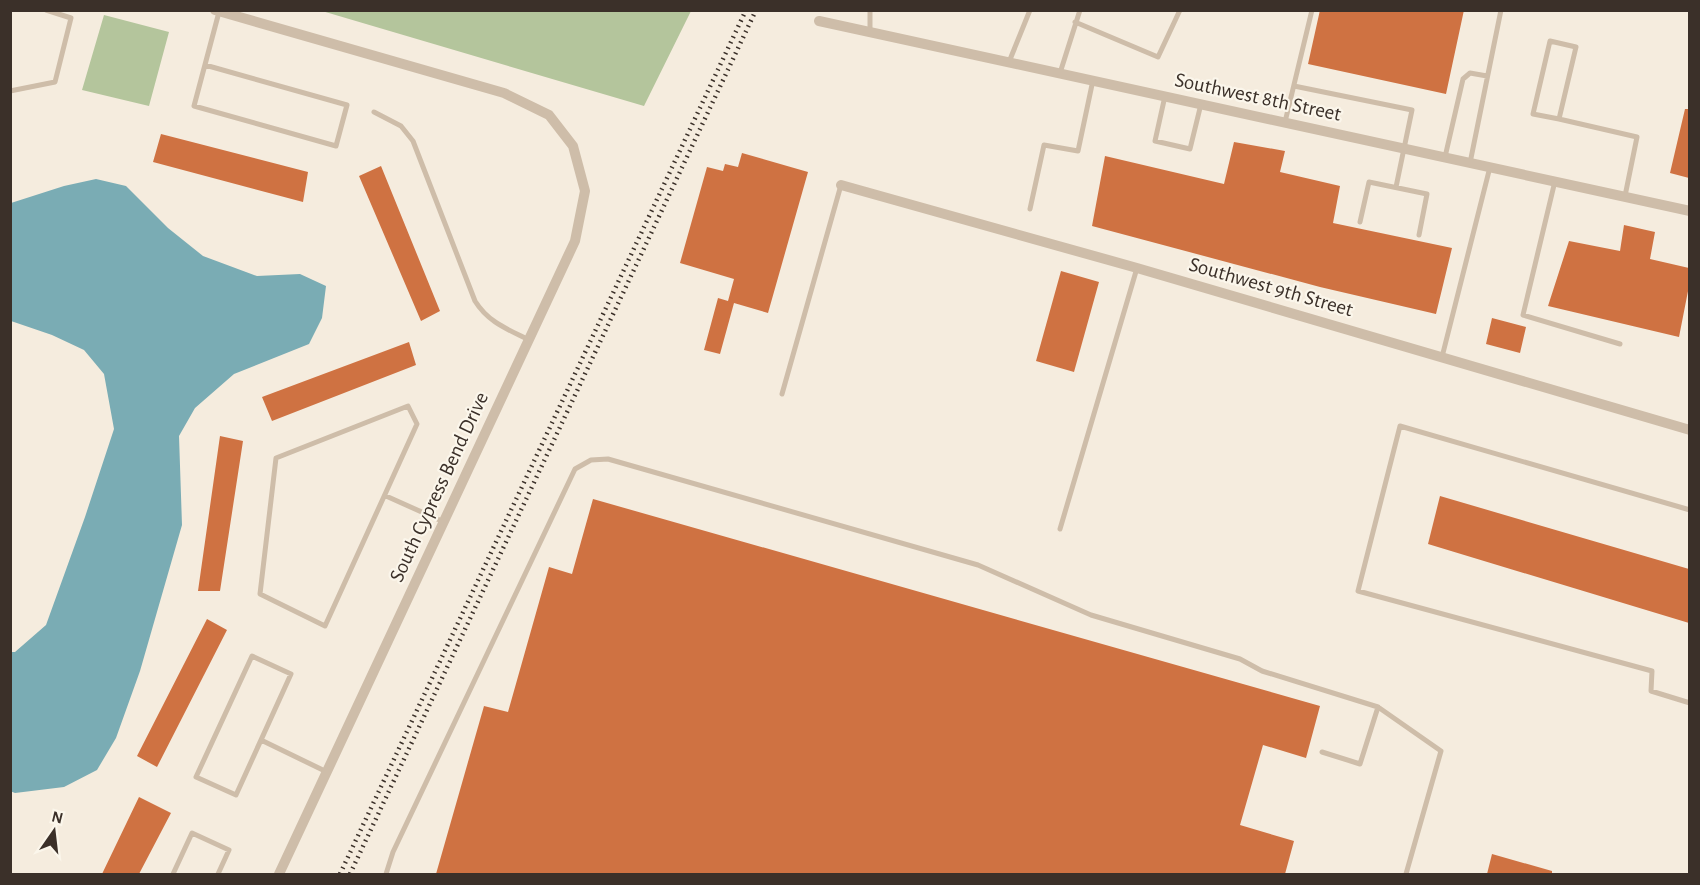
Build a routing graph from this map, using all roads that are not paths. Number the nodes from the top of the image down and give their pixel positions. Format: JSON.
{"nodes":[{"id":1,"x":46,"y":10,"type":"edge"},
{"id":2,"x":870,"y":10,"type":"edge"},
{"id":3,"x":1030,"y":10,"type":"edge"},
{"id":4,"x":1080,"y":10,"type":"edge"},
{"id":5,"x":1180,"y":10,"type":"edge"},
{"id":6,"x":1312,"y":10,"type":"edge"},
{"id":7,"x":1501,"y":10,"type":"edge"},
{"id":8,"x":217,"y":11,"type":"edge"},
{"id":9,"x":819,"y":21,"type":"dead end"},
{"id":10,"x":1075,"y":22,"type":"junction"},
{"id":11,"x":870,"y":32,"type":"junction"},
{"id":12,"x":1009,"y":62,"type":"junction"},
{"id":13,"x":205,"y":65,"type":"junction"},
{"id":14,"x":1060,"y":74,"type":"junction"},
{"id":15,"x":1487,"y":76,"type":"junction"},
{"id":16,"x":1092,"y":80,"type":"junction"},
{"id":17,"x":1294,"y":86,"type":"junction"},
{"id":18,"x":10,"y":92,"type":"edge"},
{"id":19,"x":1165,"y":96,"type":"junction"},
{"id":20,"x":1201,"y":104,"type":"junction"},
{"id":21,"x":374,"y":112,"type":"dead end"},
{"id":22,"x":1559,"y":119,"type":"junction"},
{"id":23,"x":1285,"y":122,"type":"junction"},
{"id":24,"x":1404,"y":148,"type":"junction"},
{"id":25,"x":1445,"y":157,"type":"junction"},
{"id":26,"x":1470,"y":163,"type":"junction"},
{"id":27,"x":1490,"y":167,"type":"junction"},
{"id":28,"x":1556,"y":181,"type":"junction"},
{"id":29,"x":841,"y":185,"type":"joint"},
{"id":30,"x":1396,"y":187,"type":"junction"},
{"id":31,"x":1625,"y":196,"type":"junction"},
{"id":32,"x":1030,"y":208,"type":"dead end"},
{"id":33,"x":1689,"y":210,"type":"edge"},
{"id":34,"x":1360,"y":222,"type":"dead end"},
{"id":35,"x":1419,"y":235,"type":"dead end"},
{"id":36,"x":1137,"y":268,"type":"junction"},
{"id":37,"x":529,"y":340,"type":"junction"},
{"id":38,"x":1620,"y":344,"type":"dead end"},
{"id":39,"x":1442,"y":357,"type":"junction"},
{"id":40,"x":782,"y":394,"type":"dead end"},
{"id":41,"x":1689,"y":430,"type":"edge"},
{"id":42,"x":386,"y":496,"type":"junction"},
{"id":43,"x":1689,"y":510,"type":"edge"},
{"id":44,"x":444,"y":522,"type":"junction"},
{"id":45,"x":1060,"y":529,"type":"dead end"},
{"id":46,"x":1689,"y":703,"type":"edge"},
{"id":47,"x":1378,"y":707,"type":"junction"},
{"id":48,"x":261,"y":740,"type":"junction"},
{"id":49,"x":1322,"y":752,"type":"dead end"},
{"id":50,"x":327,"y":771,"type":"junction"},
{"id":51,"x":173,"y":874,"type":"edge"},
{"id":52,"x":218,"y":874,"type":"edge"},
{"id":53,"x":279,"y":874,"type":"edge"},
{"id":54,"x":386,"y":874,"type":"edge"},
{"id":55,"x":1406,"y":874,"type":"edge"}],
"edges":[{"from":1,"to":18,"type":"lane"},
{"from":2,"to":11,"type":"lane"},
{"from":3,"to":12,"type":"lane"},
{"from":4,"to":10,"type":"lane"},
{"from":5,"to":10,"type":"lane"},
{"from":6,"to":17,"type":"lane"},
{"from":7,"to":15,"type":"lane"},
{"from":8,"to":13,"type":"lane"},
{"from":8,"to":37,"type":"street","name":"South Cypress Bend Drive"},
{"from":9,"to":11,"type":"street","name":"Southwest 8th Street"},
{"from":10,"to":14,"type":"lane"},
{"from":11,"to":12,"type":"street","name":"Southwest 8th Street"},
{"from":12,"to":14,"type":"street","name":"Southwest 8th Street"},
{"from":13,"to":13,"type":"lane"},
{"from":14,"to":16,"type":"street","name":"Southwest 8th Street"},
{"from":15,"to":25,"type":"lane"},
{"from":15,"to":26,"type":"lane"},
{"from":16,"to":19,"type":"street","name":"Southwest 8th Street"},
{"from":16,"to":32,"type":"lane"},
{"from":17,"to":23,"type":"lane"},
{"from":17,"to":24,"type":"lane"},
{"from":19,"to":20,"type":"street","name":"Southwest 8th Street"},
{"from":19,"to":20,"type":"lane"},
{"from":20,"to":23,"type":"street","name":"Southwest 8th Street"},
{"from":21,"to":37,"type":"lane"},
{"from":22,"to":22,"type":"lane"},
{"from":22,"to":31,"type":"lane"},
{"from":23,"to":24,"type":"street","name":"Southwest 8th Street"},
{"from":24,"to":25,"type":"street","name":"Southwest 8th Street"},
{"from":24,"to":30,"type":"lane"},
{"from":25,"to":26,"type":"street","name":"Southwest 8th Street"},
{"from":26,"to":27,"type":"street","name":"Southwest 8th Street"},
{"from":27,"to":28,"type":"street","name":"Southwest 8th Street"},
{"from":27,"to":39,"type":"lane"},
{"from":28,"to":31,"type":"street","name":"Southwest 8th Street"},
{"from":28,"to":38,"type":"lane"},
{"from":29,"to":36,"type":"street","name":"Southwest 9th Street"},
{"from":29,"to":40,"type":"lane"},
{"from":30,"to":34,"type":"lane"},
{"from":30,"to":35,"type":"lane"},
{"from":31,"to":33,"type":"street","name":"Southwest 8th Street"},
{"from":36,"to":39,"type":"street","name":"Southwest 9th Street"},
{"from":36,"to":45,"type":"lane"},
{"from":37,"to":44,"type":"street","name":"South Cypress Bend Drive"},
{"from":39,"to":41,"type":"street","name":"Southwest 9th Street"},
{"from":42,"to":42,"type":"lane"},
{"from":42,"to":44,"type":"lane"},
{"from":43,"to":46,"type":"lane"},
{"from":44,"to":50,"type":"street","name":"South Cypress Bend Drive"},
{"from":47,"to":49,"type":"lane"},
{"from":47,"to":54,"type":"lane"},
{"from":47,"to":55,"type":"lane"},
{"from":48,"to":48,"type":"lane"},
{"from":48,"to":50,"type":"lane"},
{"from":50,"to":53,"type":"street","name":"South Cypress Bend Drive"},
{"from":51,"to":52,"type":"lane"}]}
